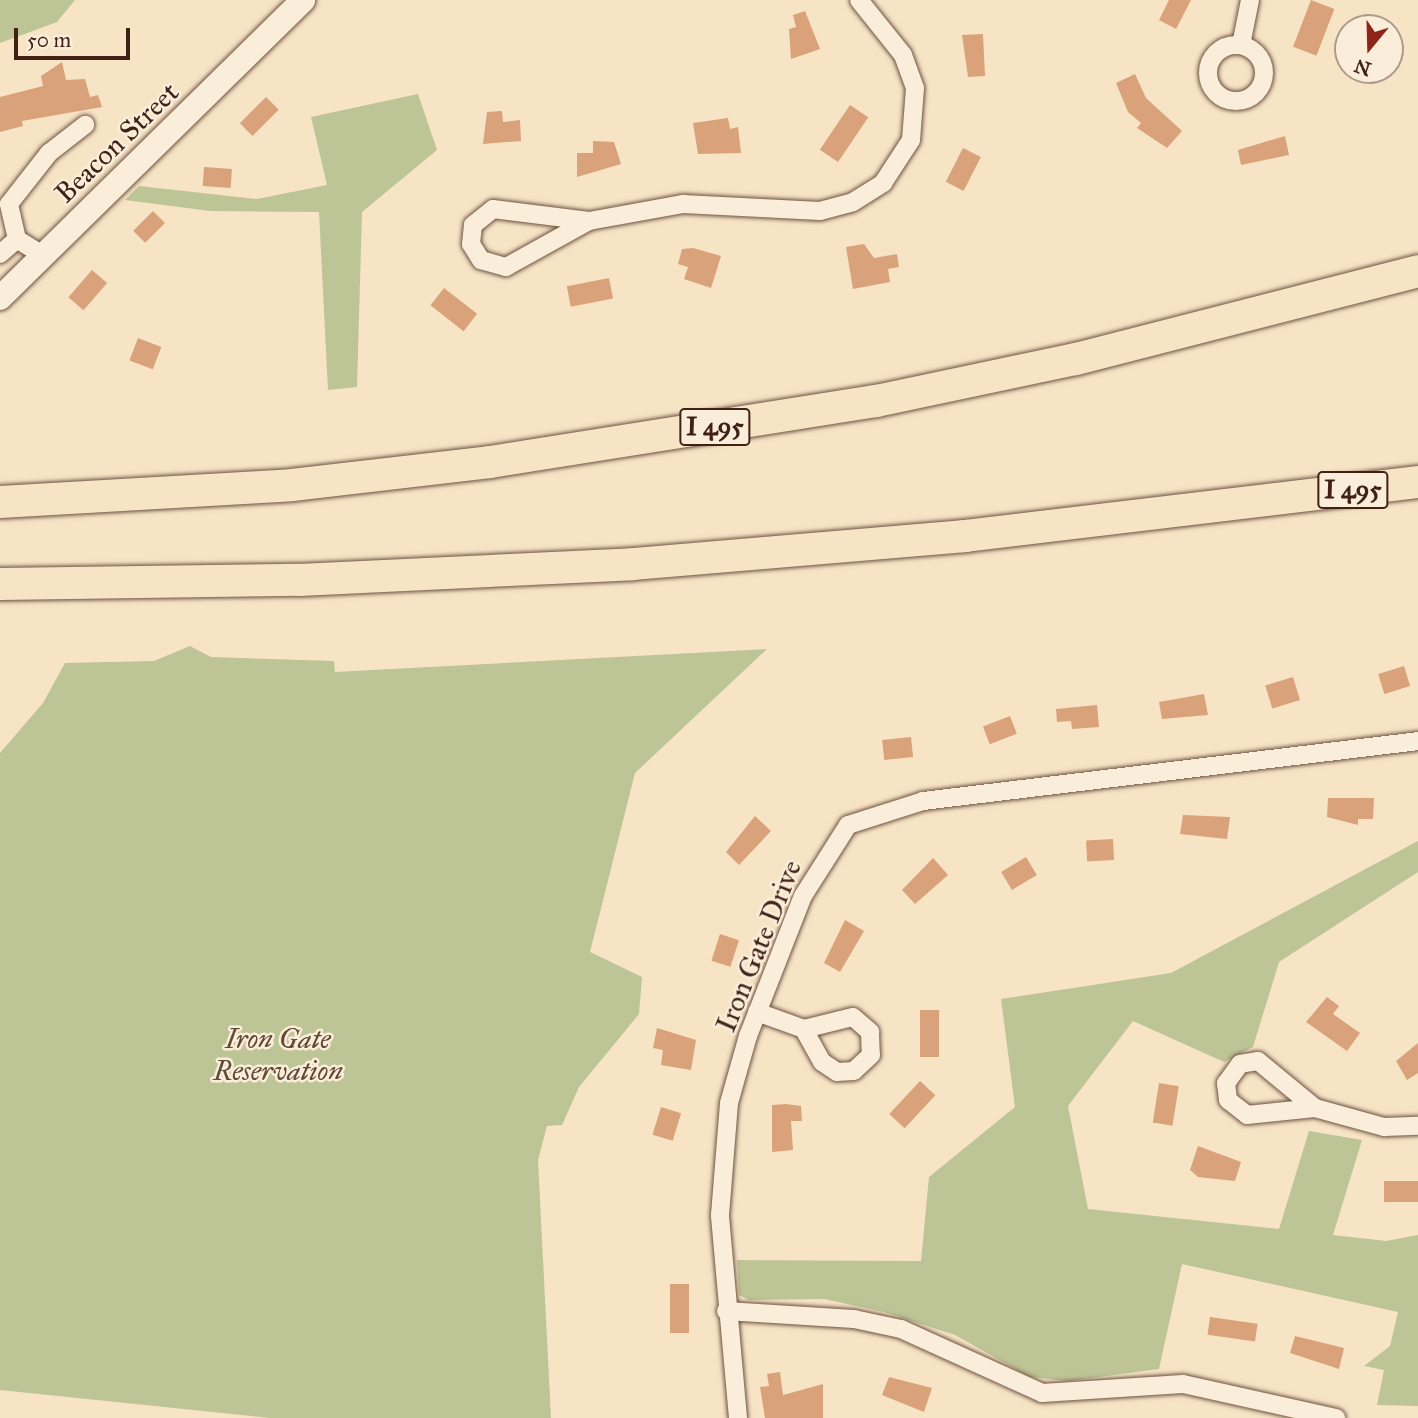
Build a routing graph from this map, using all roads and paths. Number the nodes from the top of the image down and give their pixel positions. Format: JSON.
{"nodes":[{"id":1,"x":303,"y":0,"type":"edge"},
{"id":2,"x":859,"y":0,"type":"edge"},
{"id":3,"x":1250,"y":0,"type":"edge"},
{"id":4,"x":1241,"y":45,"type":"dead end"},
{"id":5,"x":85,"y":125,"type":"dead end"},
{"id":6,"x":589,"y":221,"type":"junction"},
{"id":7,"x":17,"y":239,"type":"junction"},
{"id":8,"x":0,"y":254,"type":"edge"},
{"id":9,"x":44,"y":256,"type":"junction"},
{"id":10,"x":1418,"y":271,"type":"edge"},
{"id":11,"x":0,"y":299,"type":"edge"},
{"id":12,"x":1418,"y":482,"type":"edge"},
{"id":13,"x":0,"y":502,"type":"edge"},
{"id":14,"x":0,"y":584,"type":"edge"},
{"id":15,"x":1418,"y":741,"type":"edge"},
{"id":16,"x":757,"y":1012,"type":"junction"},
{"id":17,"x":804,"y":1029,"type":"dead end"},
{"id":18,"x":1315,"y":1108,"type":"junction"},
{"id":19,"x":1418,"y":1126,"type":"edge"},
{"id":20,"x":726,"y":1311,"type":"junction"},
{"id":21,"x":738,"y":1418,"type":"edge"},
{"id":22,"x":1336,"y":1418,"type":"edge"}],
"edges":[{"from":1,"to":9,"type":"main road","name":"Beacon Street"},
{"from":2,"to":6,"type":"street"},
{"from":3,"to":4,"type":"street"},
{"from":5,"to":7,"type":"street"},
{"from":6,"to":6,"type":"street"},
{"from":7,"to":8,"type":"street"},
{"from":7,"to":9,"type":"street"},
{"from":9,"to":11,"type":"main road","name":"Beacon Street"},
{"from":10,"to":13,"type":"highway","number":"I 495"},
{"from":12,"to":14,"type":"highway","number":"I 495"},
{"from":15,"to":16,"type":"street","name":"Iron Gate Drive"},
{"from":16,"to":17,"type":"street"},
{"from":16,"to":20,"type":"street","name":"Iron Gate Drive"},
{"from":18,"to":18,"type":"street"},
{"from":18,"to":19,"type":"street"},
{"from":20,"to":21,"type":"street","name":"Iron Gate Drive"},
{"from":20,"to":22,"type":"street"}]}
